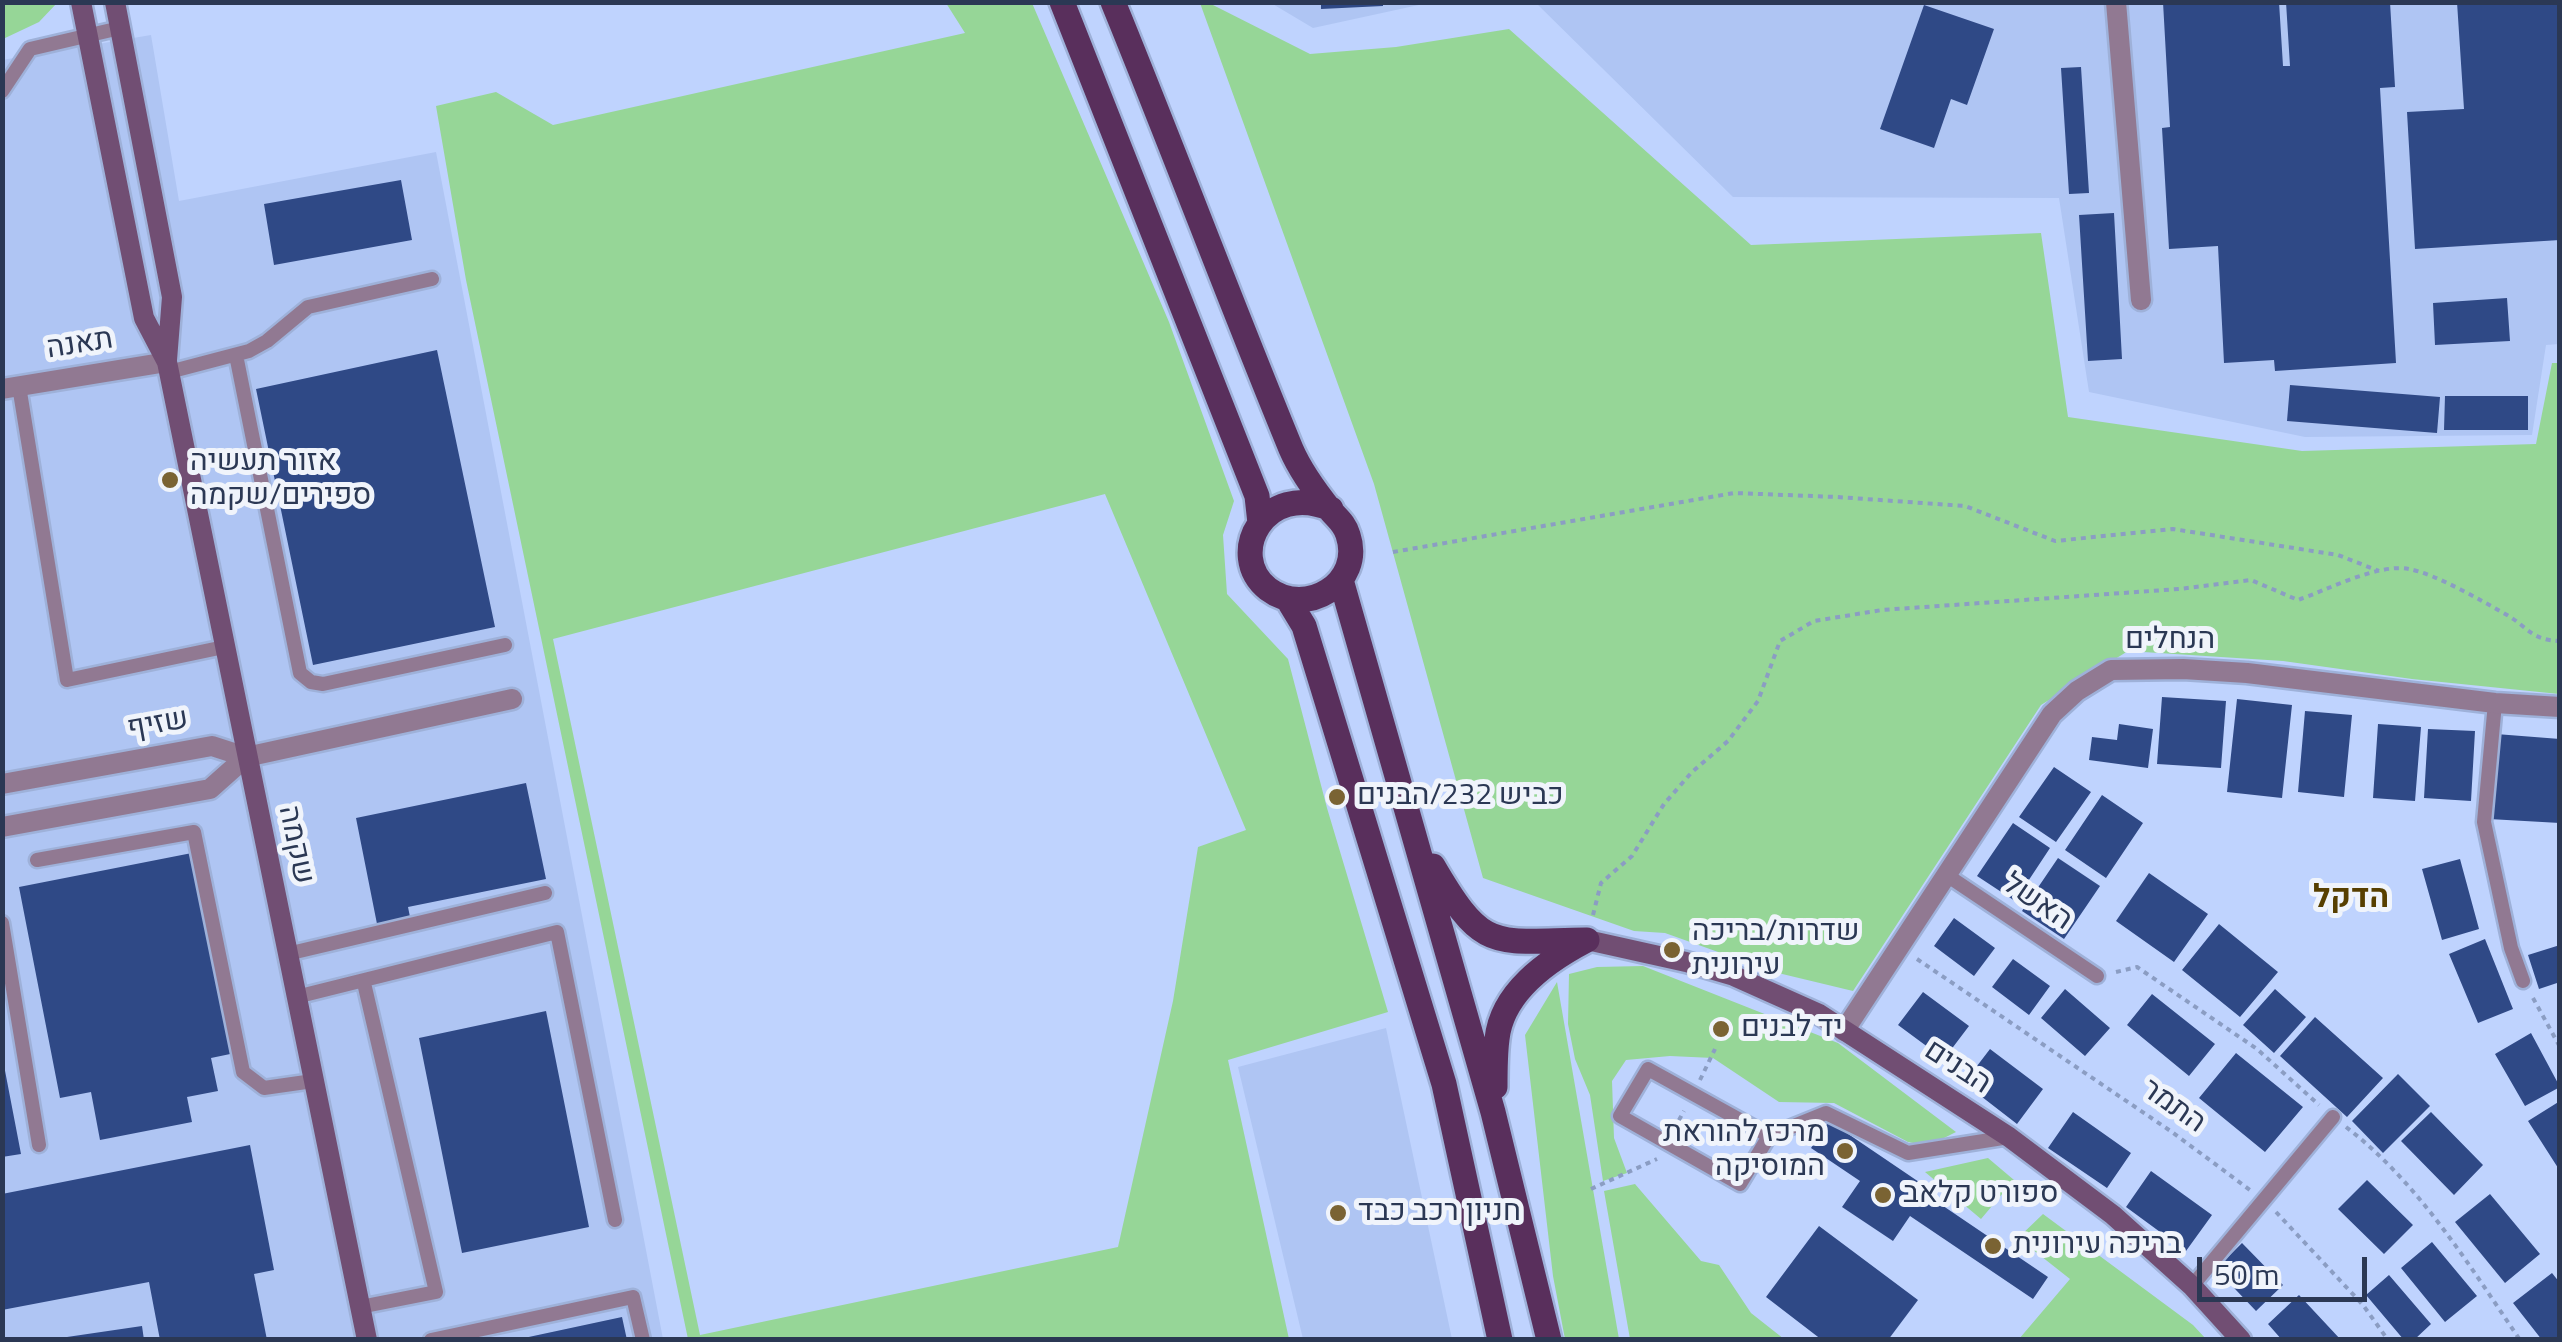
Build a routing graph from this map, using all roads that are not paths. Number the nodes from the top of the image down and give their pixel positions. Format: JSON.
{"nodes":[{"id":1,"x":80,"y":2,"type":"edge"},
{"id":2,"x":115,"y":2,"type":"edge"},
{"id":3,"x":1062,"y":2,"type":"edge"},
{"id":4,"x":1113,"y":2,"type":"edge"},
{"id":5,"x":2116,"y":2,"type":"edge"},
{"id":6,"x":120,"y":28,"type":"junction"},
{"id":7,"x":88,"y":36,"type":"junction"},
{"id":8,"x":2,"y":91,"type":"edge"},
{"id":9,"x":432,"y":279,"type":"dead end"},
{"id":10,"x":2141,"y":300,"type":"dead end"},
{"id":11,"x":236,"y":354,"type":"junction"},
{"id":12,"x":168,"y":367,"type":"junction"},
{"id":13,"x":11,"y":387,"type":"edge"},
{"id":14,"x":1331,"y":509,"type":"junction"},
{"id":15,"x":1260,"y":523,"type":"junction"},
{"id":16,"x":1341,"y":580,"type":"junction"},
{"id":17,"x":1287,"y":598,"type":"junction"},
{"id":18,"x":504,"y":645,"type":"dead end"},
{"id":19,"x":224,"y":648,"type":"junction"},
{"id":20,"x":512,"y":699,"type":"dead end"},
{"id":21,"x":2495,"y":703,"type":"junction"},
{"id":22,"x":2560,"y":707,"type":"edge"},
{"id":23,"x":246,"y":756,"type":"junction"},
{"id":24,"x":2,"y":784,"type":"edge"},
{"id":25,"x":2,"y":826,"type":"edge"},
{"id":26,"x":1414,"y":832,"type":"junction"},
{"id":27,"x":37,"y":860,"type":"dead end"},
{"id":28,"x":1948,"y":876,"type":"junction"},
{"id":29,"x":545,"y":893,"type":"dead end"},
{"id":30,"x":2,"y":923,"type":"edge"},
{"id":31,"x":1587,"y":940,"type":"junction"},
{"id":32,"x":287,"y":954,"type":"junction"},
{"id":33,"x":2097,"y":976,"type":"dead end"},
{"id":34,"x":2523,"y":981,"type":"road end"},
{"id":35,"x":364,"y":982,"type":"junction"},
{"id":36,"x":296,"y":997,"type":"junction"},
{"id":37,"x":1844,"y":1030,"type":"junction"},
{"id":38,"x":313,"y":1081,"type":"junction"},
{"id":39,"x":1494,"y":1112,"type":"junction"},
{"id":40,"x":2334,"y":1117,"type":"dead end"},
{"id":41,"x":1769,"y":1136,"type":"junction"},
{"id":42,"x":2008,"y":1137,"type":"junction"},
{"id":43,"x":39,"y":1145,"type":"dead end"},
{"id":44,"x":616,"y":1220,"type":"dead end"},
{"id":45,"x":2192,"y":1286,"type":"junction"},
{"id":46,"x":360,"y":1307,"type":"junction"},
{"id":47,"x":367,"y":1340,"type":"edge"},
{"id":48,"x":431,"y":1340,"type":"edge"},
{"id":49,"x":642,"y":1340,"type":"edge"},
{"id":50,"x":1500,"y":1340,"type":"edge"},
{"id":51,"x":1549,"y":1340,"type":"edge"},
{"id":52,"x":2241,"y":1340,"type":"edge"}],
"edges":[{"from":1,"to":7,"type":"street","name":"שקמה"},
{"from":2,"to":6,"type":"street","name":"שקמה"},
{"from":3,"to":15,"type":"main road"},
{"from":4,"to":14,"type":"main road"},
{"from":5,"to":10,"type":"street"},
{"from":6,"to":7,"type":"lane"},
{"from":6,"to":12,"type":"street","name":"שקמה"},
{"from":7,"to":8,"type":"lane"},
{"from":7,"to":12,"type":"street","name":"שקמה"},
{"from":9,"to":11,"type":"lane"},
{"from":11,"to":12,"type":"lane"},
{"from":11,"to":18,"type":"lane"},
{"from":12,"to":13,"type":"street","name":"תאנה"},
{"from":12,"to":19,"type":"street","name":"שקמה"},
{"from":13,"to":19,"type":"lane"},
{"from":14,"to":15,"type":"main road"},
{"from":14,"to":16,"type":"main road"},
{"from":15,"to":17,"type":"main road"},
{"from":16,"to":17,"type":"main road"},
{"from":16,"to":26,"type":"main road"},
{"from":17,"to":50,"type":"main road"},
{"from":19,"to":23,"type":"street","name":"שקמה"},
{"from":20,"to":23,"type":"street"},
{"from":21,"to":22,"type":"street","name":"הנחלים"},
{"from":21,"to":28,"type":"street","name":"הנחלים"},
{"from":21,"to":34,"type":"lane"},
{"from":23,"to":24,"type":"street","name":"שזיף"},
{"from":23,"to":25,"type":"street"},
{"from":23,"to":32,"type":"street","name":"שקמה"},
{"from":26,"to":31,"type":"main road"},
{"from":26,"to":39,"type":"main road"},
{"from":27,"to":38,"type":"lane"},
{"from":28,"to":33,"type":"lane","name":"האשל"},
{"from":28,"to":37,"type":"street","name":"הנחלים"},
{"from":29,"to":32,"type":"lane"},
{"from":30,"to":43,"type":"lane"},
{"from":31,"to":37,"type":"street","name":"הבנים"},
{"from":31,"to":39,"type":"main road"},
{"from":32,"to":36,"type":"street","name":"שקמה"},
{"from":35,"to":36,"type":"lane"},
{"from":35,"to":44,"type":"lane"},
{"from":35,"to":46,"type":"lane"},
{"from":36,"to":38,"type":"street","name":"שקמה"},
{"from":37,"to":42,"type":"street","name":"הבנים"},
{"from":38,"to":46,"type":"street","name":"שקמה"},
{"from":39,"to":51,"type":"main road"},
{"from":40,"to":45,"type":"lane"},
{"from":41,"to":41,"type":"lane"},
{"from":41,"to":42,"type":"lane"},
{"from":42,"to":45,"type":"street","name":"הבנים"},
{"from":45,"to":52,"type":"street","name":"הבנים"},
{"from":46,"to":47,"type":"street","name":"שקמה"},
{"from":48,"to":49,"type":"lane"}]}
